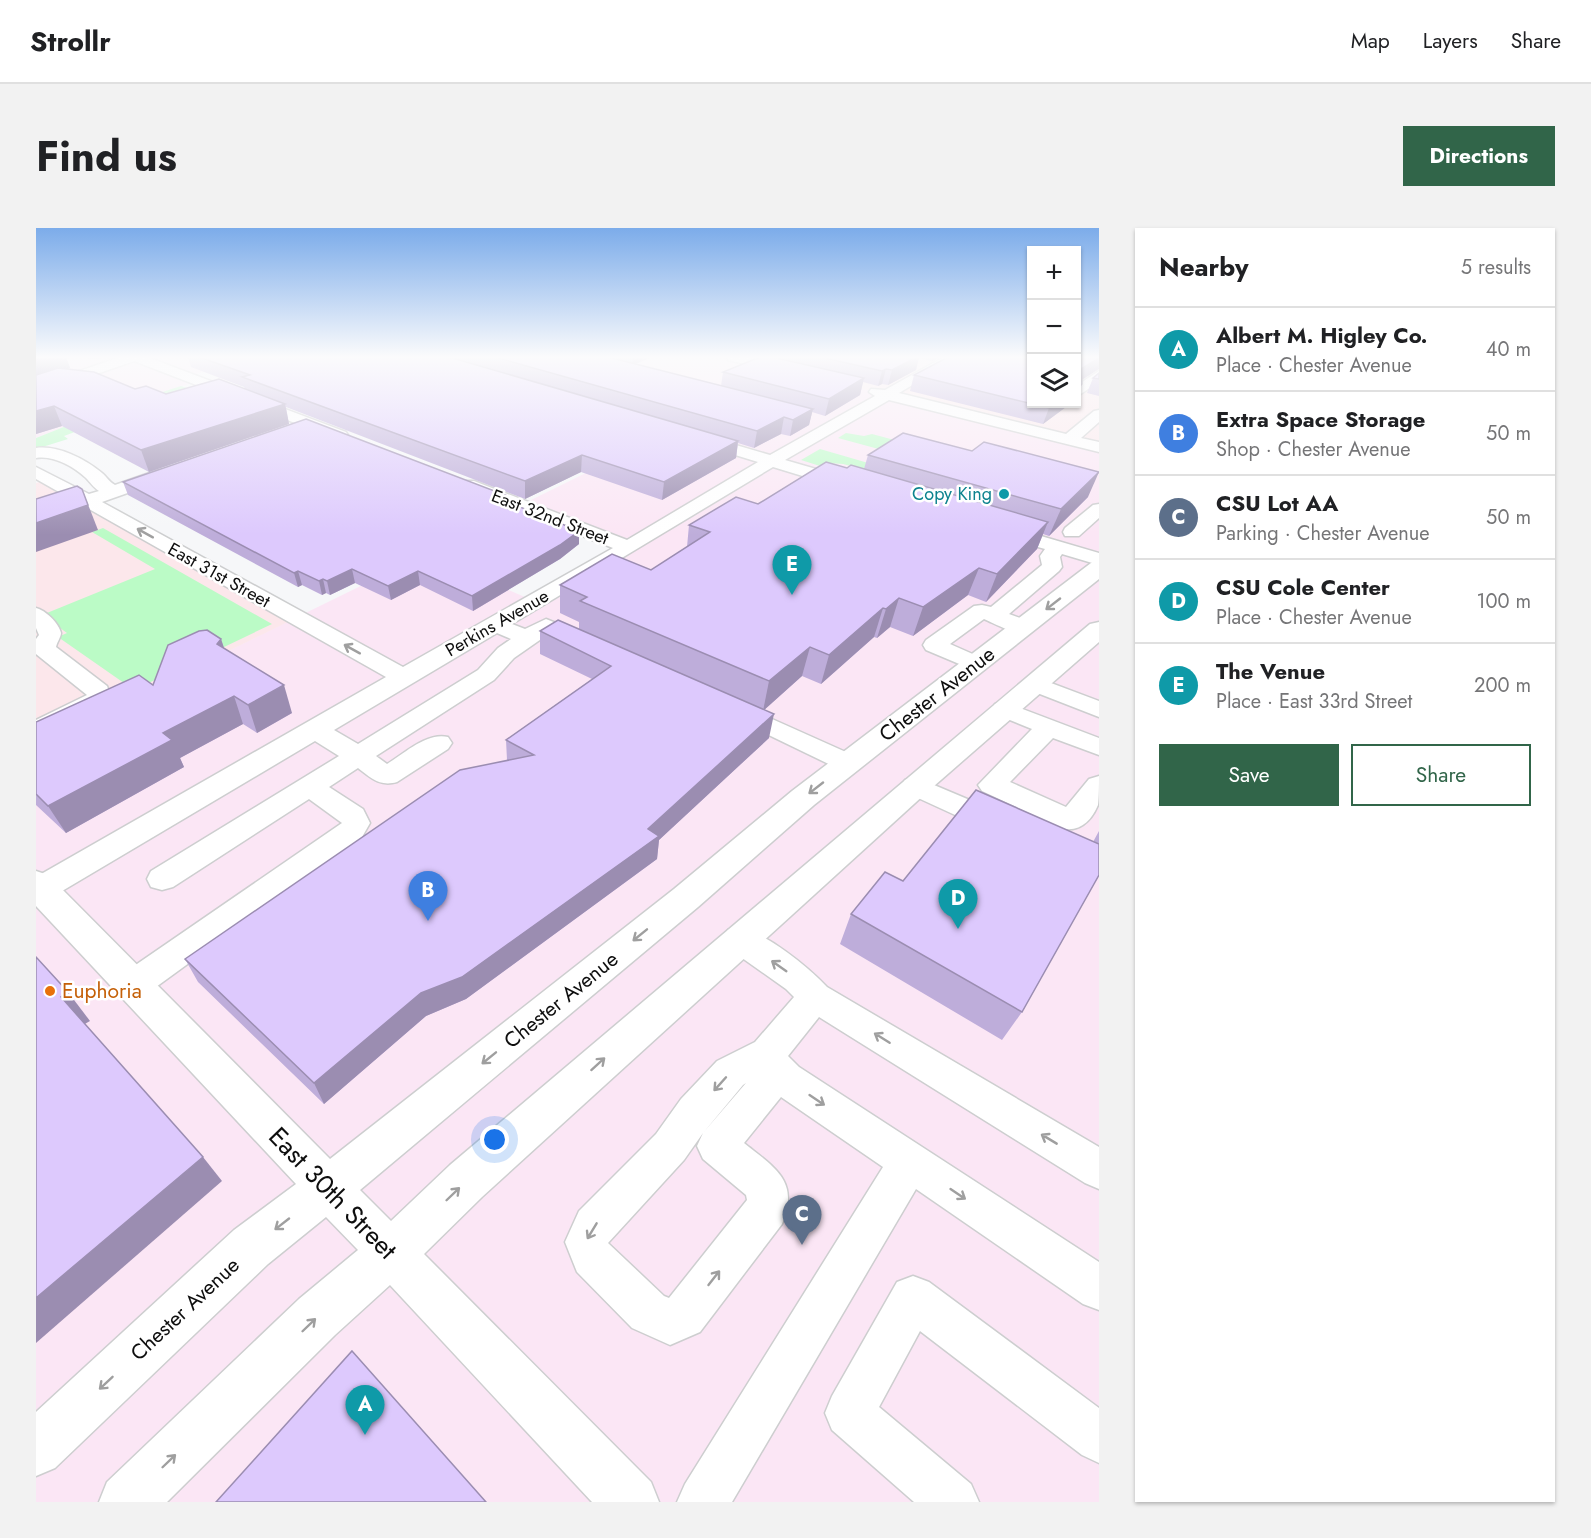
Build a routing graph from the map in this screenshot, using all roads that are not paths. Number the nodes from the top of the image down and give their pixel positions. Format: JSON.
{"nodes":[{"id":1,"x":291,"y":416,"type":"edge"},
{"id":2,"x":840,"y":416,"type":"edge"},
{"id":3,"x":978,"y":416,"type":"edge"},
{"id":4,"x":1096,"y":416,"type":"edge"},
{"id":5,"x":310,"y":424,"type":"junction"},
{"id":6,"x":284,"y":433,"type":"edge"},
{"id":7,"x":679,"y":433,"type":"edge"},
{"id":8,"x":1070,"y":439,"type":"junction"},
{"id":9,"x":354,"y":441,"type":"edge"},
{"id":10,"x":1099,"y":446,"type":"edge"},
{"id":11,"x":36,"y":453,"type":"edge"},
{"id":12,"x":771,"y":461,"type":"junction"},
{"id":13,"x":177,"y":470,"type":"edge"},
{"id":14,"x":36,"y":472,"type":"edge"},
{"id":15,"x":454,"y":480,"type":"edge"},
{"id":16,"x":869,"y":490,"type":"edge"},
{"id":17,"x":113,"y":492,"type":"junction"},
{"id":18,"x":87,"y":501,"type":"junction"},
{"id":19,"x":1096,"y":515,"type":"edge"},
{"id":20,"x":980,"y":524,"type":"edge"},
{"id":21,"x":1065,"y":540,"type":"junction"},
{"id":22,"x":628,"y":547,"type":"junction"},
{"id":23,"x":1099,"y":559,"type":"edge"},
{"id":24,"x":1099,"y":568,"type":"edge"},
{"id":25,"x":36,"y":614,"type":"edge"},
{"id":26,"x":994,"y":616,"type":"junction"},
{"id":27,"x":495,"y":624,"type":"junction"},
{"id":28,"x":1023,"y":627,"type":"junction"},
{"id":29,"x":1099,"y":629,"type":"edge"},
{"id":30,"x":527,"y":638,"type":"junction"},
{"id":31,"x":599,"y":649,"type":"edge"},
{"id":32,"x":976,"y":664,"type":"junction"},
{"id":33,"x":403,"y":678,"type":"junction"},
{"id":34,"x":1035,"y":684,"type":"junction"},
{"id":35,"x":714,"y":700,"type":"edge"},
{"id":36,"x":1004,"y":709,"type":"junction"},
{"id":37,"x":1099,"y":710,"type":"edge"},
{"id":38,"x":1049,"y":727,"type":"junction"},
{"id":39,"x":314,"y":729,"type":"junction"},
{"id":40,"x":36,"y":730,"type":"edge"},
{"id":41,"x":439,"y":743,"type":"dead end"},
{"id":42,"x":1099,"y":747,"type":"edge"},
{"id":43,"x":358,"y":756,"type":"junction"},
{"id":44,"x":848,"y":763,"type":"junction"},
{"id":45,"x":1099,"y":784,"type":"edge"},
{"id":46,"x":309,"y":786,"type":"junction"},
{"id":47,"x":915,"y":786,"type":"junction"},
{"id":48,"x":1025,"y":836,"type":"edge"},
{"id":49,"x":162,"y":879,"type":"dead end"},
{"id":50,"x":38,"y":886,"type":"edge"},
{"id":51,"x":739,"y":939,"type":"junction"},
{"id":52,"x":133,"y":985,"type":"junction"},
{"id":53,"x":815,"y":997,"type":"junction"},
{"id":54,"x":777,"y":1066,"type":"junction"},
{"id":55,"x":717,"y":1146,"type":"junction"},
{"id":56,"x":670,"y":1147,"type":"junction"},
{"id":57,"x":909,"y":1162,"type":"junction"},
{"id":58,"x":1099,"y":1169,"type":"edge"},
{"id":59,"x":328,"y":1188,"type":"junction"},
{"id":60,"x":391,"y":1253,"type":"junction"},
{"id":61,"x":1099,"y":1288,"type":"edge"},
{"id":62,"x":1099,"y":1438,"type":"edge"},
{"id":63,"x":36,"y":1449,"type":"edge"},
{"id":64,"x":629,"y":1501,"type":"edge"},
{"id":65,"x":127,"y":1502,"type":"edge"},
{"id":66,"x":703,"y":1502,"type":"edge"},
{"id":67,"x":953,"y":1502,"type":"edge"}],
"edges":[{"from":1,"to":5,"type":"street"},
{"from":2,"to":12,"type":"street","name":"Perkins Avenue"},
{"from":3,"to":8,"type":"street"},
{"from":4,"to":8,"type":"street"},
{"from":5,"to":6,"type":"street"},
{"from":5,"to":9,"type":"street"},
{"from":7,"to":12,"type":"street"},
{"from":8,"to":10,"type":"street"},
{"from":11,"to":17,"type":"street"},
{"from":12,"to":16,"type":"street"},
{"from":12,"to":22,"type":"street","name":"Perkins Avenue"},
{"from":13,"to":17,"type":"street"},
{"from":14,"to":18,"type":"street","name":"East 31st Street"},
{"from":15,"to":22,"type":"street","name":"East 32nd Street"},
{"from":17,"to":18,"type":"street"},
{"from":33,"to":18,"type":"street","name":"East 31st Street","one_way":true},
{"from":19,"to":21,"type":"street"},
{"from":20,"to":21,"type":"street"},
{"from":21,"to":23,"type":"street"},
{"from":21,"to":26,"type":"street"},
{"from":22,"to":27,"type":"street","name":"Perkins Avenue"},
{"from":24,"to":28,"type":"main road","name":"Chester Avenue","one_way":true},
{"from":25,"to":40,"type":"street"},
{"from":26,"to":28,"type":"street"},
{"from":26,"to":32,"type":"street"},
{"from":27,"to":30,"type":"street"},
{"from":27,"to":33,"type":"street","name":"Perkins Avenue"},
{"from":28,"to":32,"type":"main road","name":"Chester Avenue"},
{"from":29,"to":34,"type":"main road"},
{"from":30,"to":31,"type":"street"},
{"from":30,"to":43,"type":"street"},
{"from":32,"to":44,"type":"main road","name":"Chester Avenue"},
{"from":33,"to":39,"type":"street","name":"Perkins Avenue"},
{"from":34,"to":36,"type":"main road"},
{"from":34,"to":37,"type":"street"},
{"from":35,"to":44,"type":"street"},
{"from":36,"to":38,"type":"street"},
{"from":36,"to":47,"type":"main road"},
{"from":38,"to":42,"type":"street"},
{"from":38,"to":45,"type":"street"},
{"from":39,"to":43,"type":"street"},
{"from":39,"to":50,"type":"street","name":"Perkins Avenue"},
{"from":41,"to":43,"type":"street"},
{"from":43,"to":46,"type":"street"},
{"from":44,"to":59,"type":"main road","name":"Chester Avenue","one_way":true},
{"from":46,"to":49,"type":"street"},
{"from":46,"to":52,"type":"street"},
{"from":47,"to":48,"type":"street"},
{"from":47,"to":51,"type":"main road"},
{"from":50,"to":52,"type":"main road","name":"East 30th Street"},
{"from":53,"to":51,"type":"street","one_way":true},
{"from":60,"to":51,"type":"main road","one_way":true},
{"from":52,"to":59,"type":"main road","name":"East 30th Street"},
{"from":53,"to":54,"type":"street"},
{"from":58,"to":53,"type":"street","one_way":true},
{"from":54,"to":55,"type":"street"},
{"from":54,"to":56,"type":"street","one_way":true},
{"from":54,"to":57,"type":"street","one_way":true},
{"from":55,"to":56,"type":"street"},
{"from":56,"to":55,"type":"street","one_way":true},
{"from":57,"to":61,"type":"street","one_way":true},
{"from":57,"to":66,"type":"street"},
{"from":59,"to":60,"type":"main road","name":"East 30th Street"},
{"from":59,"to":63,"type":"main road","name":"Chester Avenue","one_way":true},
{"from":60,"to":64,"type":"main road","name":"East 30th Street"},
{"from":65,"to":60,"type":"main road","one_way":true},
{"from":62,"to":67,"type":"street"}]}
